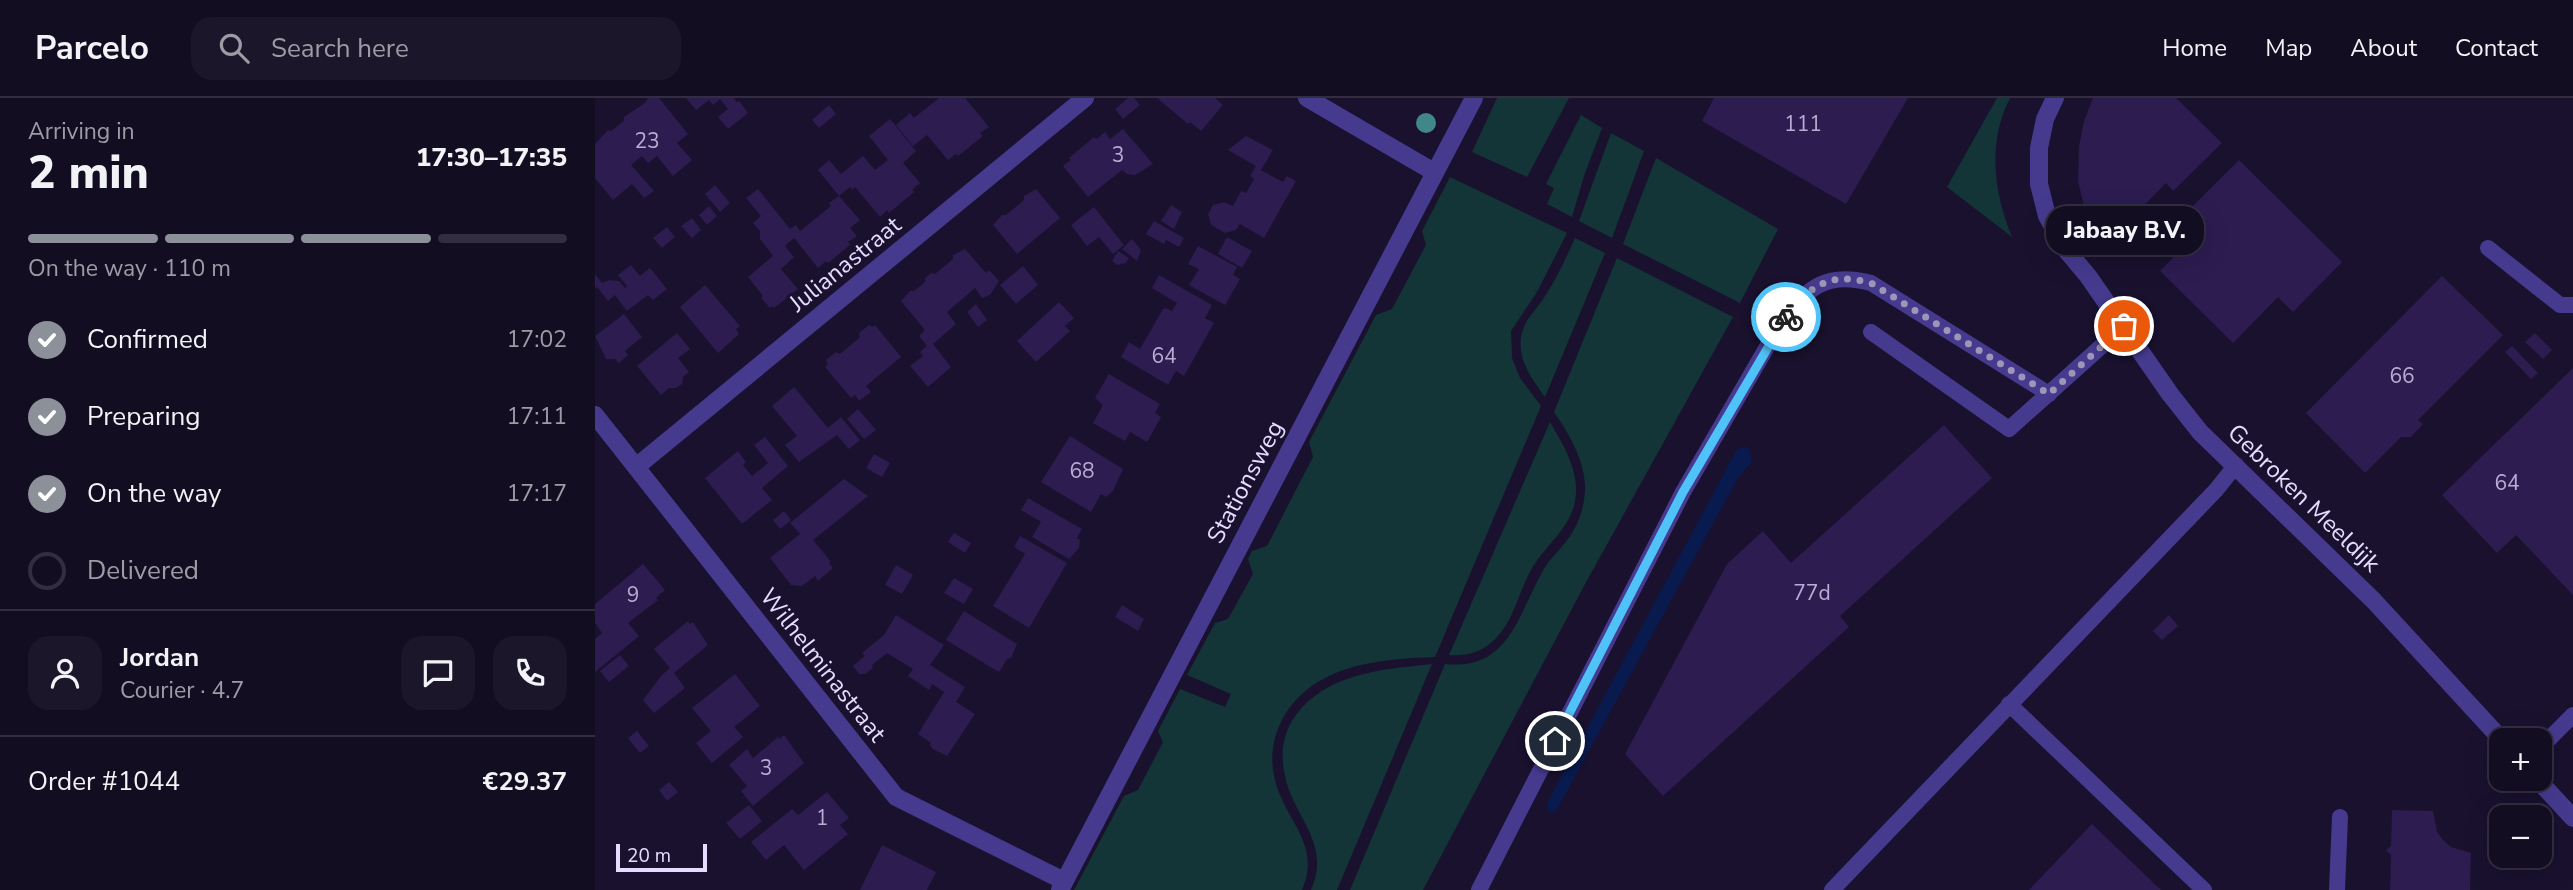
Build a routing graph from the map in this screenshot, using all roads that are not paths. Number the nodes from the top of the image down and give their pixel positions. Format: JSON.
{"nodes":[{"id":1,"x":1085,"y":98,"type":"edge"},
{"id":2,"x":1307,"y":98,"type":"edge"},
{"id":3,"x":1474,"y":98,"type":"edge"},
{"id":4,"x":2056,"y":98,"type":"edge"},
{"id":5,"x":1434,"y":172,"type":"junction"},
{"id":6,"x":2489,"y":248,"type":"dead end"},
{"id":7,"x":2573,"y":304,"type":"edge"},
{"id":8,"x":2124,"y":326,"type":"junction"},
{"id":9,"x":1871,"y":332,"type":"dead end"},
{"id":10,"x":2049,"y":394,"type":"junction"},
{"id":11,"x":595,"y":415,"type":"edge"},
{"id":12,"x":2236,"y":465,"type":"junction"},
{"id":13,"x":636,"y":467,"type":"junction"},
{"id":14,"x":2009,"y":704,"type":"junction"},
{"id":15,"x":2573,"y":716,"type":"edge"},
{"id":16,"x":2491,"y":728,"type":"edge"},
{"id":17,"x":2552,"y":736,"type":"edge"},
{"id":18,"x":2548,"y":791,"type":"edge"},
{"id":19,"x":2340,"y":817,"type":"dead end"},
{"id":20,"x":2573,"y":818,"type":"edge"},
{"id":21,"x":1062,"y":886,"type":"edge"},
{"id":22,"x":1479,"y":890,"type":"edge"},
{"id":23,"x":1832,"y":890,"type":"edge"},
{"id":24,"x":2204,"y":890,"type":"edge"},
{"id":25,"x":2337,"y":890,"type":"edge"}],
"edges":[{"from":1,"to":13,"type":"street","name":"Julianastraat"},
{"from":2,"to":5,"type":"street"},
{"from":3,"to":5,"type":"street","name":"Stationsweg"},
{"from":4,"to":8,"type":"street","name":"Gebroken Meeldijk"},
{"from":5,"to":21,"type":"street","name":"Stationsweg"},
{"from":6,"to":7,"type":"lane"},
{"from":8,"to":10,"type":"lane"},
{"from":8,"to":12,"type":"street","name":"Gebroken Meeldijk"},
{"from":9,"to":10,"type":"lane"},
{"from":10,"to":22,"type":"lane"},
{"from":11,"to":13,"type":"street","name":"Wilhelminastraat"},
{"from":12,"to":14,"type":"lane"},
{"from":12,"to":16,"type":"street","name":"Gebroken Meeldijk"},
{"from":13,"to":21,"type":"street","name":"Wilhelminastraat"},
{"from":14,"to":23,"type":"lane"},
{"from":14,"to":24,"type":"lane"},
{"from":15,"to":17,"type":"lane"},
{"from":18,"to":20,"type":"street"},
{"from":19,"to":25,"type":"lane"}]}
